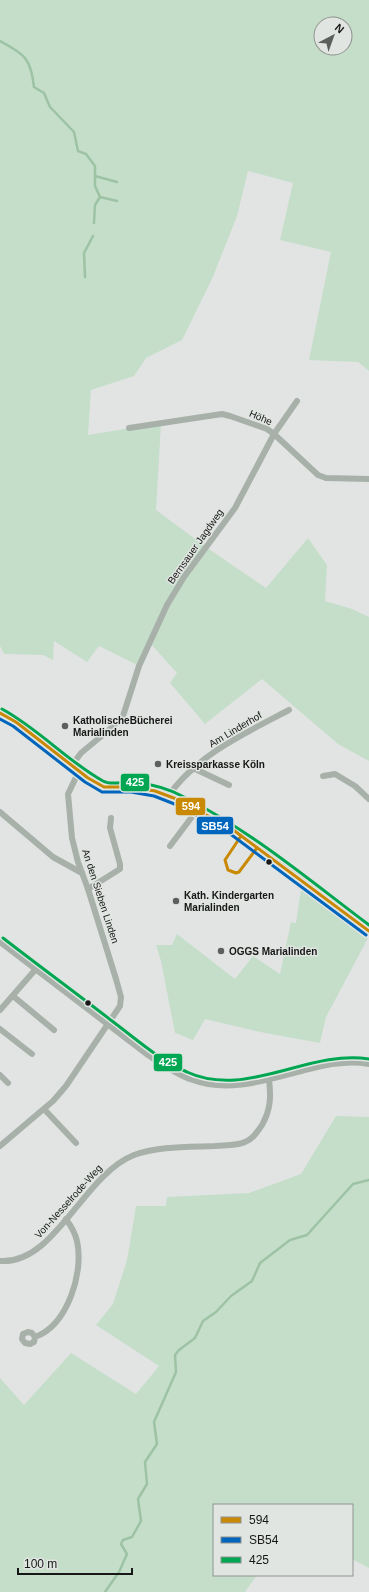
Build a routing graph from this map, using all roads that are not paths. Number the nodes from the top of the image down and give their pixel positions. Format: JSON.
{"nodes":[{"id":1,"x":297,"y":401,"type":"dead end"},
{"id":2,"x":129,"y":428,"type":"dead end"},
{"id":3,"x":274,"y":434,"type":"junction"},
{"id":4,"x":369,"y":479,"type":"edge"},
{"id":5,"x":289,"y":710,"type":"dead end"},
{"id":6,"x":0,"y":713,"type":"edge"},
{"id":7,"x":76,"y":768,"type":"junction"},
{"id":8,"x":192,"y":768,"type":"junction"},
{"id":9,"x":323,"y":776,"type":"dead end"},
{"id":10,"x":229,"y":785,"type":"dead end"},
{"id":11,"x":169,"y":795,"type":"junction"},
{"id":12,"x":369,"y":799,"type":"edge"},
{"id":13,"x":197,"y":810,"type":"junction"},
{"id":14,"x":0,"y":812,"type":"edge"},
{"id":15,"x":111,"y":818,"type":"dead end"},
{"id":16,"x":170,"y":846,"type":"dead end"},
{"id":17,"x":82,"y":873,"type":"junction"},
{"id":18,"x":88,"y":889,"type":"junction"},
{"id":19,"x":369,"y":931,"type":"edge"},
{"id":20,"x":0,"y":942,"type":"edge"},
{"id":21,"x":35,"y":970,"type":"junction"},
{"id":22,"x":13,"y":996,"type":"junction"},
{"id":23,"x":0,"y":1010,"type":"edge"},
{"id":24,"x":108,"y":1024,"type":"junction"},
{"id":25,"x":0,"y":1029,"type":"edge"},
{"id":26,"x":54,"y":1030,"type":"dead end"},
{"id":27,"x":32,"y":1054,"type":"dead end"},
{"id":28,"x":369,"y":1064,"type":"edge"},
{"id":29,"x":0,"y":1075,"type":"edge"},
{"id":30,"x":269,"y":1079,"type":"junction"},
{"id":31,"x":8,"y":1083,"type":"dead end"},
{"id":32,"x":44,"y":1109,"type":"junction"},
{"id":33,"x":76,"y":1143,"type":"dead end"},
{"id":34,"x":0,"y":1146,"type":"edge"},
{"id":35,"x":66,"y":1219,"type":"junction"},
{"id":36,"x":0,"y":1261,"type":"edge"},
{"id":37,"x":35,"y":1337,"type":"dead end"}],
"edges":[{"from":1,"to":3,"type":"street","name":"Bernsauer Jagdweg"},
{"from":2,"to":3,"type":"street","name":"Höhe"},
{"from":3,"to":4,"type":"street","name":"Höhe"},
{"from":3,"to":7,"type":"street","name":"Bernsauer Jagdweg"},
{"from":5,"to":8,"type":"street","name":"Am Linderhof"},
{"from":6,"to":7,"type":"main road"},
{"from":7,"to":11,"type":"main road"},
{"from":7,"to":17,"type":"street","name":"An den Sieben Linden"},
{"from":8,"to":10,"type":"street"},
{"from":8,"to":11,"type":"street","name":"Am Linderhof"},
{"from":9,"to":12,"type":"street"},
{"from":11,"to":13,"type":"main road"},
{"from":13,"to":16,"type":"street"},
{"from":13,"to":19,"type":"main road"},
{"from":14,"to":17,"type":"street"},
{"from":15,"to":18,"type":"street"},
{"from":17,"to":18,"type":"street","name":"An den Sieben Linden"},
{"from":18,"to":24,"type":"street","name":"An den Sieben Linden"},
{"from":20,"to":21,"type":"street"},
{"from":21,"to":22,"type":"street"},
{"from":21,"to":24,"type":"street"},
{"from":22,"to":23,"type":"street"},
{"from":22,"to":26,"type":"street"},
{"from":24,"to":30,"type":"street"},
{"from":24,"to":32,"type":"street","name":"An den Sieben Linden"},
{"from":25,"to":27,"type":"street"},
{"from":28,"to":30,"type":"street"},
{"from":29,"to":31,"type":"street"},
{"from":30,"to":35,"type":"street","name":"Von-Nesselrode-Weg"},
{"from":32,"to":33,"type":"street"},
{"from":32,"to":34,"type":"street","name":"An den Sieben Linden"},
{"from":35,"to":36,"type":"street","name":"Von-Nesselrode-Weg"},
{"from":35,"to":37,"type":"street"}]}
